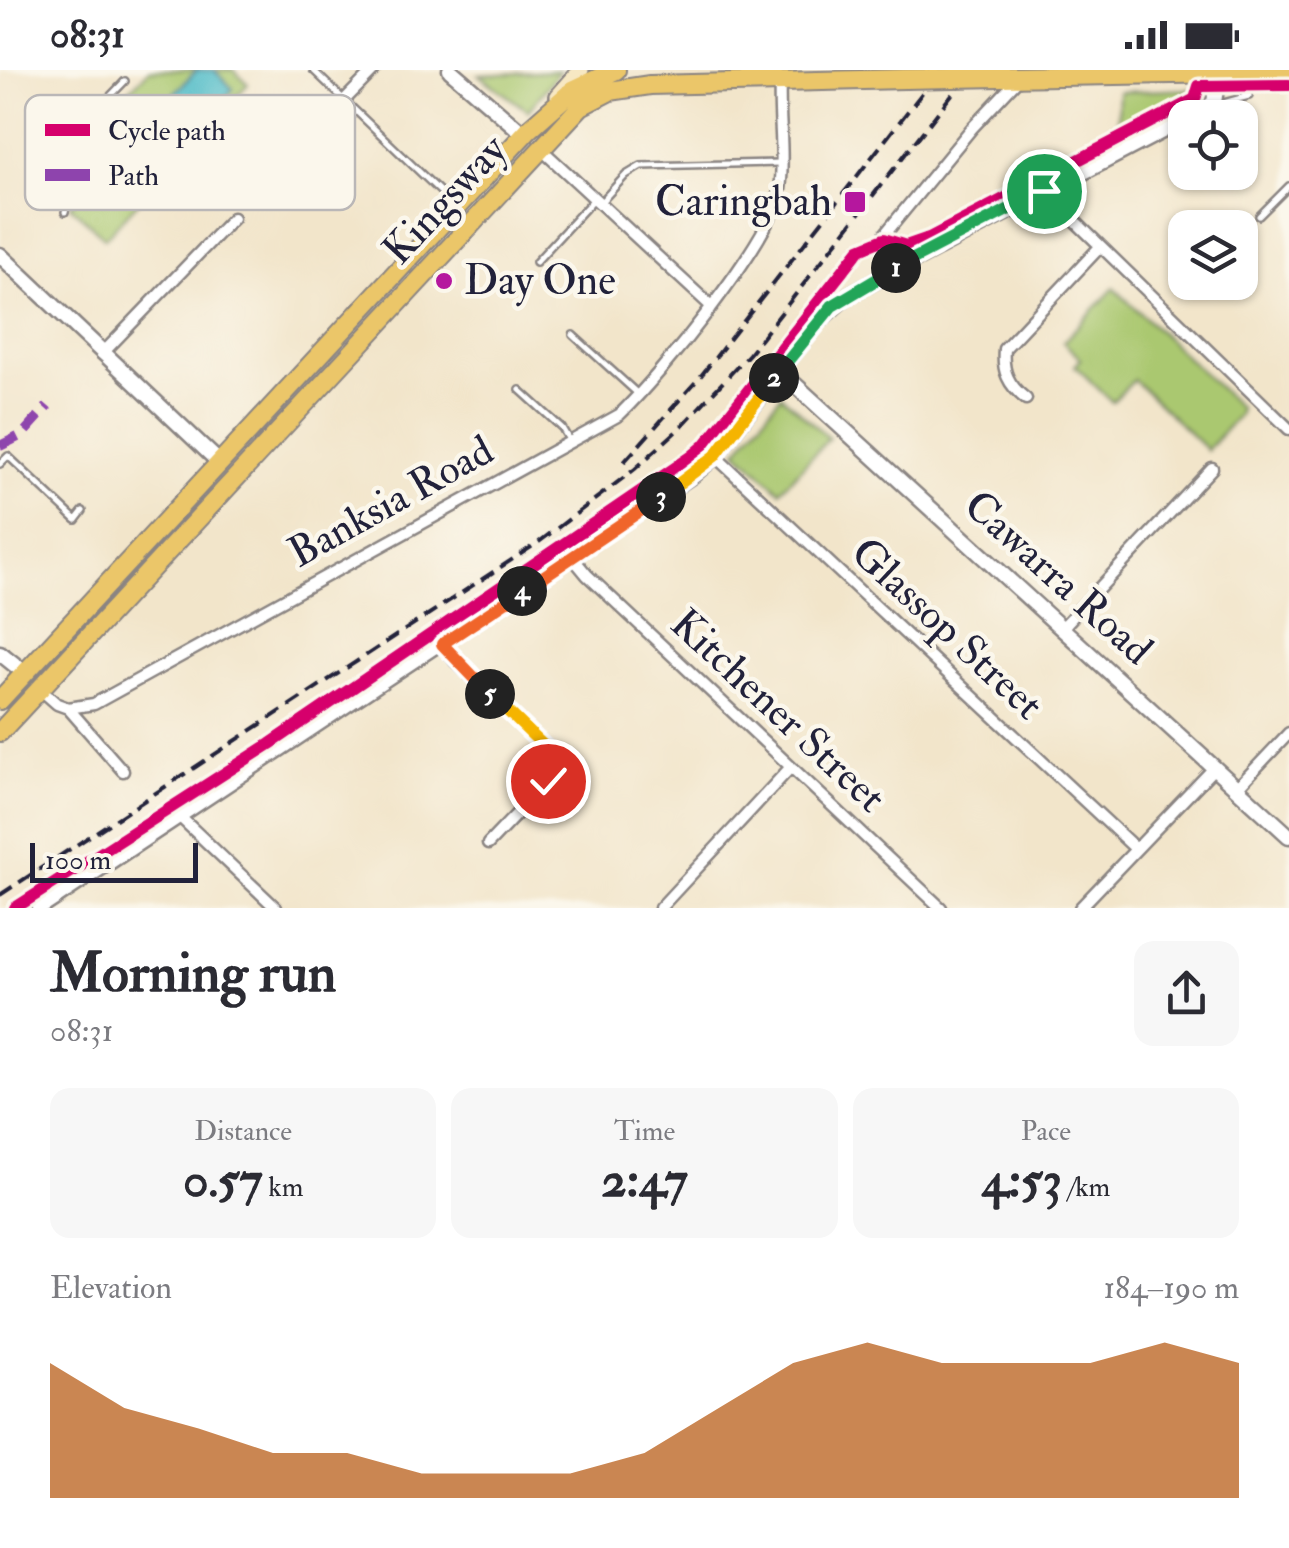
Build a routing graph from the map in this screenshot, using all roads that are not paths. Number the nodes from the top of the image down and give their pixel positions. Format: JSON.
{"nodes":[{"id":1,"x":313,"y":70,"type":"edge"},
{"id":2,"x":374,"y":70,"type":"edge"},
{"id":3,"x":450,"y":70,"type":"edge"},
{"id":4,"x":581,"y":70,"type":"edge"},
{"id":5,"x":636,"y":70,"type":"edge"},
{"id":6,"x":1289,"y":72,"type":"edge"},
{"id":7,"x":1218,"y":74,"type":"junction"},
{"id":8,"x":621,"y":76,"type":"edge"},
{"id":9,"x":780,"y":76,"type":"edge"},
{"id":10,"x":1020,"y":77,"type":"junction"},
{"id":11,"x":125,"y":82,"type":"dead end"},
{"id":12,"x":112,"y":95,"type":"edge"},
{"id":13,"x":340,"y":95,"type":"edge"},
{"id":14,"x":350,"y":95,"type":"edge"},
{"id":15,"x":1249,"y":96,"type":"dead end"},
{"id":16,"x":1214,"y":100,"type":"edge"},
{"id":17,"x":1235,"y":100,"type":"edge"},
{"id":18,"x":355,"y":110,"type":"edge"},
{"id":19,"x":1168,"y":128,"type":"edge"},
{"id":20,"x":527,"y":132,"type":"junction"},
{"id":21,"x":540,"y":148,"type":"junction"},
{"id":22,"x":780,"y":163,"type":"junction"},
{"id":23,"x":1289,"y":186,"type":"edge"},
{"id":24,"x":1044,"y":191,"type":"junction"},
{"id":25,"x":596,"y":202,"type":"junction"},
{"id":26,"x":458,"y":208,"type":"junction"},
{"id":27,"x":1259,"y":216,"type":"dead end"},
{"id":28,"x":232,"y":218,"type":"dead end"},
{"id":29,"x":1099,"y":248,"type":"junction"},
{"id":30,"x":0,"y":255,"type":"edge"},
{"id":31,"x":536,"y":262,"type":"dead end"},
{"id":32,"x":894,"y":269,"type":"junction"},
{"id":33,"x":711,"y":306,"type":"junction"},
{"id":34,"x":573,"y":335,"type":"dead end"},
{"id":35,"x":102,"y":354,"type":"junction"},
{"id":36,"x":780,"y":371,"type":"junction"},
{"id":37,"x":520,"y":390,"type":"dead end"},
{"id":38,"x":640,"y":395,"type":"junction"},
{"id":39,"x":1026,"y":399,"type":"dead end"},
{"id":40,"x":1289,"y":429,"type":"edge"},
{"id":41,"x":571,"y":443,"type":"junction"},
{"id":42,"x":715,"y":456,"type":"junction"},
{"id":43,"x":220,"y":463,"type":"junction"},
{"id":44,"x":0,"y":464,"type":"edge"},
{"id":45,"x":1212,"y":468,"type":"dead end"},
{"id":46,"x":236,"y":477,"type":"junction"},
{"id":47,"x":83,"y":511,"type":"dead end"},
{"id":48,"x":573,"y":558,"type":"junction"},
{"id":49,"x":1061,"y":629,"type":"junction"},
{"id":50,"x":442,"y":644,"type":"junction"},
{"id":51,"x":0,"y":653,"type":"edge"},
{"id":52,"x":25,"y":673,"type":"junction"},
{"id":53,"x":40,"y":689,"type":"junction"},
{"id":54,"x":0,"y":700,"type":"edge"},
{"id":55,"x":68,"y":708,"type":"junction"},
{"id":56,"x":0,"y":732,"type":"edge"},
{"id":57,"x":1289,"y":733,"type":"edge"},
{"id":58,"x":790,"y":768,"type":"junction"},
{"id":59,"x":1214,"y":768,"type":"junction"},
{"id":60,"x":123,"y":770,"type":"dead end"},
{"id":61,"x":1236,"y":788,"type":"junction"},
{"id":62,"x":179,"y":816,"type":"junction"},
{"id":63,"x":1289,"y":836,"type":"edge"},
{"id":64,"x":488,"y":844,"type":"dead end"},
{"id":65,"x":1136,"y":849,"type":"junction"},
{"id":66,"x":40,"y":908,"type":"edge"},
{"id":67,"x":276,"y":908,"type":"edge"},
{"id":68,"x":660,"y":908,"type":"edge"},
{"id":69,"x":942,"y":908,"type":"edge"},
{"id":70,"x":1080,"y":908,"type":"edge"}],
"edges":[{"from":1,"to":13,"type":"lane"},
{"from":2,"to":14,"type":"street"},
{"from":3,"to":20,"type":"street"},
{"from":4,"to":20,"type":"main road"},
{"from":5,"to":8,"type":"main road"},
{"from":6,"to":7,"type":"main road","name":"Kingsway"},
{"from":7,"to":10,"type":"main road","name":"Kingsway"},
{"from":7,"to":16,"type":"street"},
{"from":8,"to":9,"type":"main road","name":"Kingsway"},
{"from":8,"to":20,"type":"main road","name":"Kingsway"},
{"from":8,"to":21,"type":"main road","name":"Kingsway"},
{"from":9,"to":10,"type":"main road","name":"Kingsway","bridge":true},
{"from":9,"to":22,"type":"street","name":"Banksia Road"},
{"from":10,"to":32,"type":"street"},
{"from":11,"to":12,"type":"lane"},
{"from":15,"to":17,"type":"lane"},
{"from":18,"to":26,"type":"lane"},
{"from":19,"to":24,"type":"street"},
{"from":20,"to":21,"type":"main road"},
{"from":20,"to":26,"type":"main road","name":"Kingsway"},
{"from":21,"to":25,"type":"street"},
{"from":21,"to":46,"type":"main road","name":"Kingsway"},
{"from":22,"to":25,"type":"lane"},
{"from":22,"to":33,"type":"street","name":"Banksia Road"},
{"from":23,"to":27,"type":"lane"},
{"from":24,"to":29,"type":"street"},
{"from":24,"to":32,"type":"street"},
{"from":25,"to":31,"type":"lane"},
{"from":25,"to":33,"type":"street"},
{"from":26,"to":43,"type":"main road","name":"Kingsway"},
{"from":28,"to":35,"type":"street"},
{"from":29,"to":39,"type":"street"},
{"from":29,"to":40,"type":"street"},
{"from":30,"to":35,"type":"street"},
{"from":32,"to":36,"type":"street"},
{"from":33,"to":38,"type":"street","name":"Banksia Road"},
{"from":34,"to":38,"type":"lane"},
{"from":35,"to":43,"type":"street"},
{"from":36,"to":42,"type":"street"},
{"from":36,"to":49,"type":"street","name":"Cawarra Road"},
{"from":37,"to":41,"type":"lane"},
{"from":38,"to":41,"type":"street","name":"Banksia Road"},
{"from":41,"to":55,"type":"street","name":"Banksia Road"},
{"from":42,"to":48,"type":"street"},
{"from":42,"to":65,"type":"street","name":"Glassop Street"},
{"from":43,"to":46,"type":"main road"},
{"from":43,"to":52,"type":"main road","name":"Kingsway"},
{"from":44,"to":47,"type":"lane"},
{"from":45,"to":49,"type":"street"},
{"from":46,"to":53,"type":"main road","name":"Kingsway"},
{"from":48,"to":50,"type":"street"},
{"from":48,"to":58,"type":"street","name":"Kitchener Street"},
{"from":49,"to":59,"type":"street","name":"Cawarra Road"},
{"from":50,"to":62,"type":"street"},
{"from":50,"to":64,"type":"street"},
{"from":51,"to":52,"type":"street"},
{"from":52,"to":53,"type":"main road"},
{"from":52,"to":54,"type":"main road","name":"Kingsway"},
{"from":53,"to":55,"type":"street"},
{"from":53,"to":56,"type":"main road","name":"Kingsway"},
{"from":55,"to":60,"type":"street"},
{"from":57,"to":61,"type":"street"},
{"from":58,"to":68,"type":"street"},
{"from":58,"to":69,"type":"street","name":"Kitchener Street"},
{"from":59,"to":61,"type":"street","name":"Cawarra Road"},
{"from":59,"to":65,"type":"street"},
{"from":61,"to":63,"type":"street","name":"Cawarra Road"},
{"from":62,"to":66,"type":"street"},
{"from":62,"to":67,"type":"street"},
{"from":65,"to":70,"type":"street"}]}
